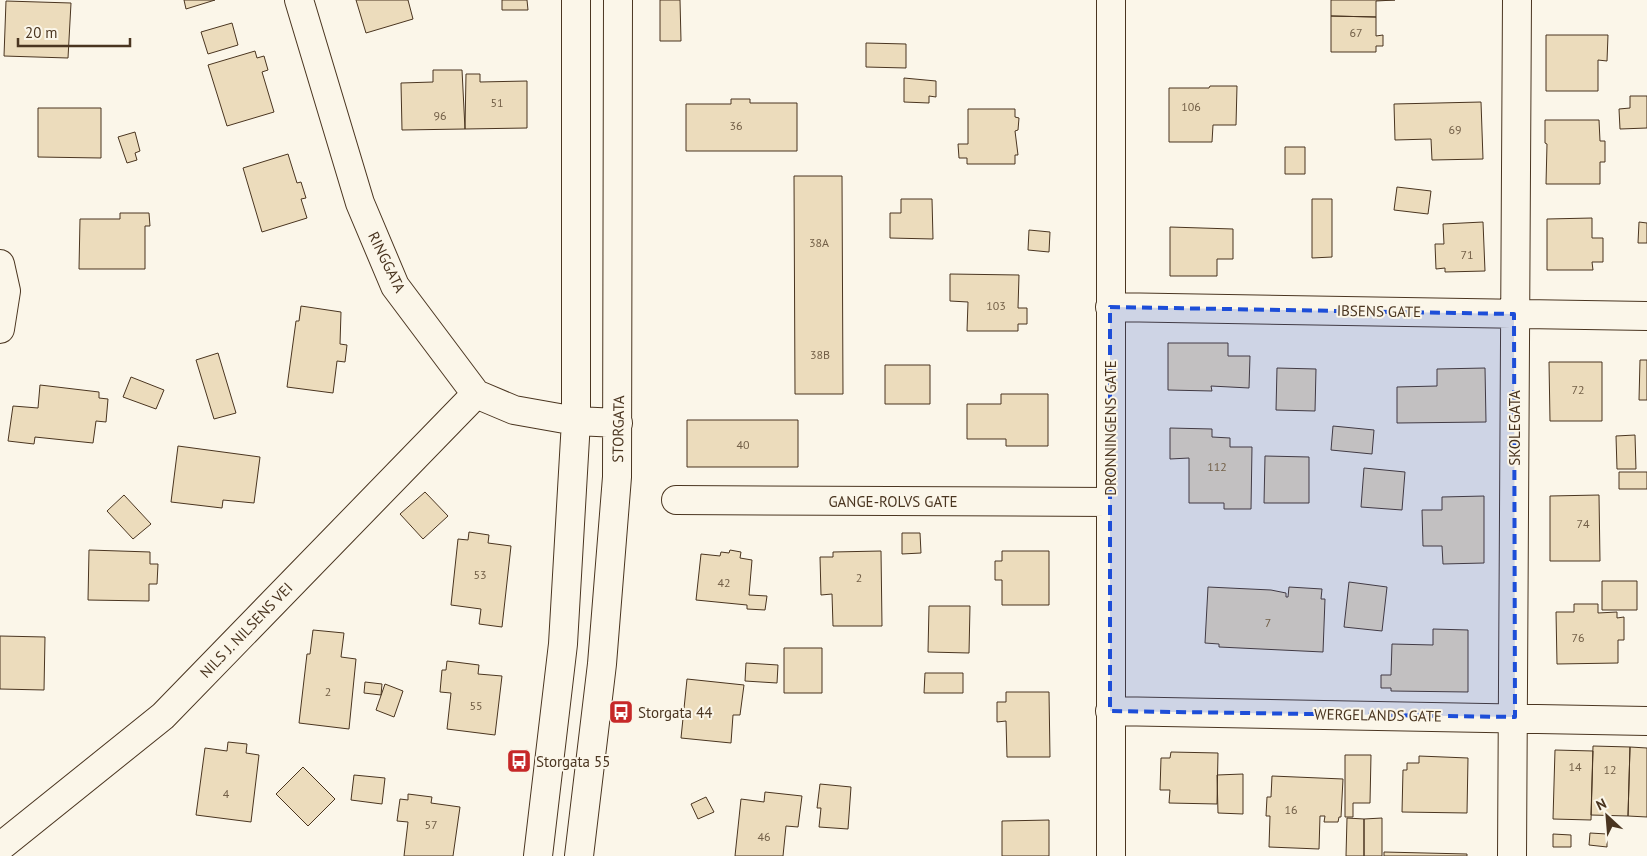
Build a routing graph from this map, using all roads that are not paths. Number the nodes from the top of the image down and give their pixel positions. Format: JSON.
{"nodes":[{"id":1,"x":299,"y":0,"type":"edge"},
{"id":2,"x":576,"y":0,"type":"edge"},
{"id":3,"x":618,"y":0,"type":"edge"},
{"id":4,"x":1111,"y":0,"type":"edge"},
{"id":5,"x":1517,"y":0,"type":"edge"},
{"id":6,"x":0,"y":264,"type":"edge"},
{"id":7,"x":1110,"y":306,"type":"junction"},
{"id":8,"x":1514,"y":314,"type":"junction"},
{"id":9,"x":1647,"y":316,"type":"edge"},
{"id":10,"x":0,"y":329,"type":"edge"},
{"id":11,"x":476,"y":394,"type":"junction"},
{"id":12,"x":576,"y":420,"type":"junction"},
{"id":13,"x":618,"y":423,"type":"junction"},
{"id":14,"x":676,"y":500,"type":"dead end"},
{"id":15,"x":1109,"y":502,"type":"junction"},
{"id":16,"x":1110,"y":711,"type":"junction"},
{"id":17,"x":1515,"y":718,"type":"junction"},
{"id":18,"x":1647,"y":721,"type":"edge"},
{"id":19,"x":0,"y":847,"type":"edge"},
{"id":20,"x":538,"y":856,"type":"edge"},
{"id":21,"x":579,"y":856,"type":"edge"},
{"id":22,"x":1111,"y":856,"type":"edge"},
{"id":23,"x":1512,"y":856,"type":"edge"}],
"edges":[{"from":1,"to":11,"type":"street","name":"RINGGATA"},
{"from":2,"to":12,"type":"street"},
{"from":3,"to":13,"type":"street","name":"STORGATA"},
{"from":4,"to":7,"type":"street","name":"DRONNINGENS GATE"},
{"from":5,"to":8,"type":"street","name":"SKOLEGATA"},
{"from":6,"to":10,"type":"street"},
{"from":7,"to":8,"type":"street","name":"IBSENS GATE"},
{"from":7,"to":15,"type":"street","name":"DRONNINGENS GATE"},
{"from":8,"to":9,"type":"street","name":"IBSENS GATE"},
{"from":8,"to":17,"type":"street","name":"SKOLEGATA"},
{"from":11,"to":12,"type":"street"},
{"from":11,"to":19,"type":"street","name":"NILS J. NILSENS VEI"},
{"from":12,"to":13,"type":"street"},
{"from":12,"to":20,"type":"street"},
{"from":13,"to":21,"type":"street","name":"STORGATA"},
{"from":14,"to":15,"type":"street","name":"GANGE-ROLVS GATE"},
{"from":15,"to":16,"type":"street","name":"DRONNINGENS GATE"},
{"from":16,"to":17,"type":"street","name":"WERGELANDS GATE"},
{"from":16,"to":22,"type":"street","name":"DRONNINGENS GATE"},
{"from":17,"to":18,"type":"street","name":"WERGELANDS GATE"},
{"from":17,"to":23,"type":"street","name":"SKOLEGATA"}]}
